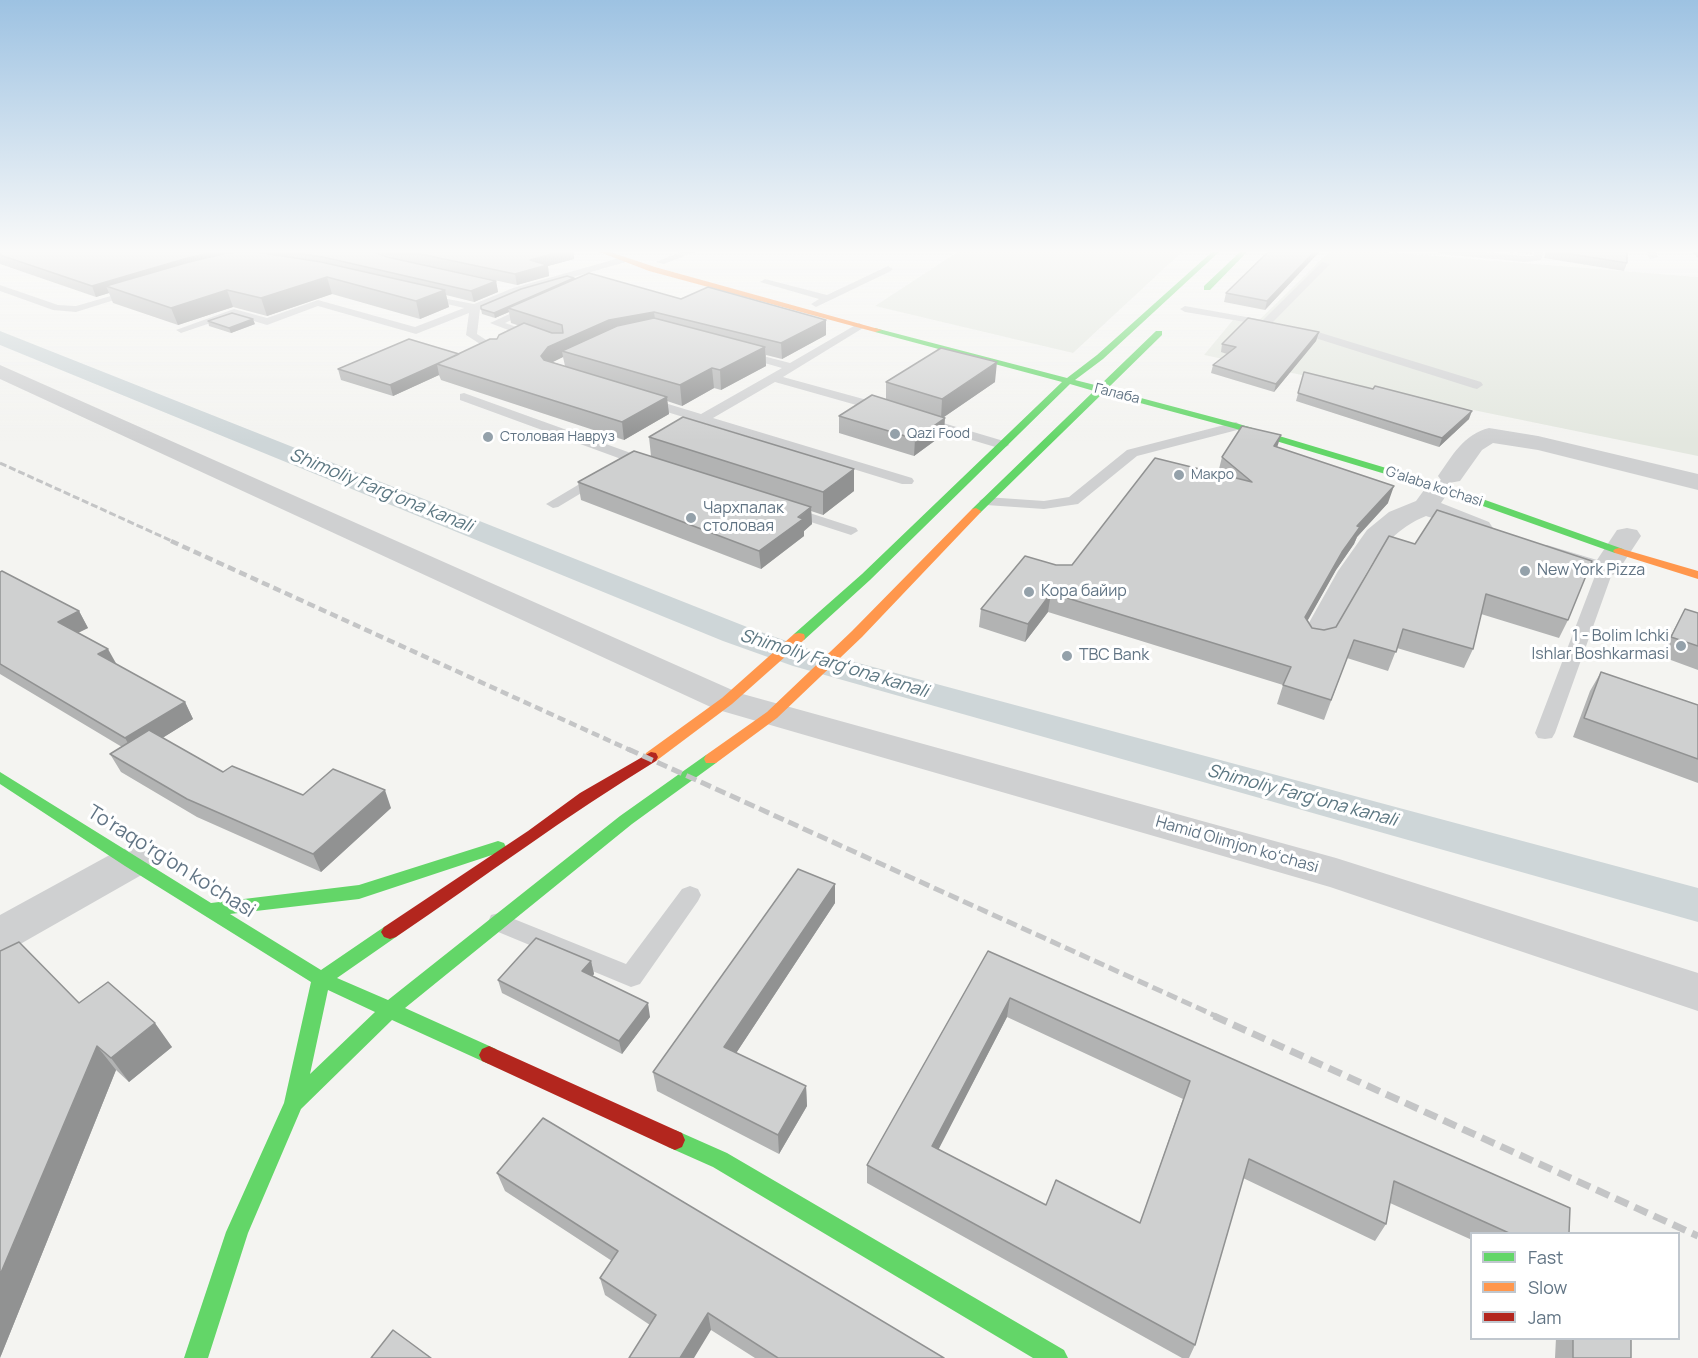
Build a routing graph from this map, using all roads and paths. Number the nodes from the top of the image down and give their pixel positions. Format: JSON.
{"nodes":[{"id":1,"x":227,"y":314,"type":"edge"},
{"id":2,"x":242,"y":314,"type":"edge"},
{"id":3,"x":287,"y":314,"type":"edge"},
{"id":4,"x":358,"y":314,"type":"edge"},
{"id":5,"x":457,"y":314,"type":"edge"},
{"id":6,"x":474,"y":314,"type":"edge"},
{"id":7,"x":513,"y":314,"type":"edge"},
{"id":8,"x":820,"y":314,"type":"edge"},
{"id":9,"x":872,"y":314,"type":"edge"},
{"id":10,"x":1146,"y":314,"type":"edge"},
{"id":11,"x":1179,"y":314,"type":"edge"},
{"id":12,"x":1284,"y":314,"type":"edge"},
{"id":13,"x":1176,"y":317,"type":"junction"},
{"id":14,"x":859,"y":326,"type":"junction"},
{"id":15,"x":1275,"y":326,"type":"junction"},
{"id":16,"x":181,"y":330,"type":"edge"},
{"id":17,"x":549,"y":341,"type":"edge"},
{"id":18,"x":729,"y":350,"type":"edge"},
{"id":19,"x":496,"y":351,"type":"edge"},
{"id":20,"x":791,"y":367,"type":"junction"},
{"id":21,"x":0,"y":371,"type":"edge"},
{"id":22,"x":1082,"y":371,"type":"junction"},
{"id":23,"x":774,"y":378,"type":"junction"},
{"id":24,"x":1120,"y":380,"type":"junction"},
{"id":25,"x":1068,"y":381,"type":"junction"},
{"id":26,"x":1477,"y":385,"type":"dead end"},
{"id":27,"x":1101,"y":390,"type":"junction"},
{"id":28,"x":1178,"y":396,"type":"dead end"},
{"id":29,"x":464,"y":397,"type":"edge"},
{"id":30,"x":636,"y":398,"type":"edge"},
{"id":31,"x":1167,"y":407,"type":"joint"},
{"id":32,"x":702,"y":418,"type":"junction"},
{"id":33,"x":1236,"y":426,"type":"junction"},
{"id":34,"x":686,"y":427,"type":"edge"},
{"id":35,"x":1002,"y":445,"type":"junction"},
{"id":36,"x":650,"y":447,"type":"dead end"},
{"id":37,"x":1370,"y":452,"type":"dead end"},
{"id":38,"x":631,"y":458,"type":"junction"},
{"id":39,"x":664,"y":469,"type":"edge"},
{"id":40,"x":907,"y":481,"type":"dead end"},
{"id":41,"x":1698,"y":482,"type":"edge"},
{"id":42,"x":1442,"y":484,"type":"junction"},
{"id":43,"x":986,"y":501,"type":"junction"},
{"id":44,"x":553,"y":504,"type":"dead end"},
{"id":45,"x":774,"y":506,"type":"edge"},
{"id":46,"x":852,"y":531,"type":"dead end"},
{"id":47,"x":1621,"y":545,"type":"junction"},
{"id":48,"x":1698,"y":575,"type":"edge"},
{"id":49,"x":1317,"y":637,"type":"edge"},
{"id":50,"x":727,"y":701,"type":"junction"},
{"id":51,"x":772,"y":715,"type":"junction"},
{"id":52,"x":1545,"y":733,"type":"dead end"},
{"id":53,"x":0,"y":777,"type":"edge"},
{"id":54,"x":534,"y":835,"type":"junction"},
{"id":55,"x":131,"y":862,"type":"junction"},
{"id":56,"x":690,"y":895,"type":"dead end"},
{"id":57,"x":210,"y":910,"type":"junction"},
{"id":58,"x":499,"y":922,"type":"junction"},
{"id":59,"x":0,"y":935,"type":"edge"},
{"id":60,"x":321,"y":979,"type":"junction"},
{"id":61,"x":1698,"y":992,"type":"edge"},
{"id":62,"x":388,"y":1011,"type":"junction"},
{"id":63,"x":294,"y":1103,"type":"junction"},
{"id":64,"x":196,"y":1358,"type":"edge"},
{"id":65,"x":1056,"y":1358,"type":"edge"}],
"edges":[{"from":1,"to":16,"type":"lane"},
{"from":2,"to":3,"type":"lane"},
{"from":4,"to":5,"type":"lane"},
{"from":6,"to":19,"type":"lane"},
{"from":7,"to":17,"type":"lane"},
{"from":8,"to":14,"type":"main road"},
{"from":9,"to":22,"type":"main road"},
{"from":10,"to":22,"type":"main road"},
{"from":11,"to":13,"type":"main road"},
{"from":12,"to":15,"type":"lane"},
{"from":13,"to":15,"type":"lane"},
{"from":13,"to":24,"type":"main road"},
{"from":14,"to":20,"type":"lane"},
{"from":14,"to":25,"type":"main road"},
{"from":15,"to":26,"type":"lane"},
{"from":18,"to":20,"type":"lane"},
{"from":20,"to":23,"type":"lane"},
{"from":21,"to":50,"type":"street","name":"Hamid Olimjon koʻchasi"},
{"from":22,"to":24,"type":"main road","name":"Галаба"},
{"from":22,"to":25,"type":"main road"},
{"from":23,"to":32,"type":"lane"},
{"from":23,"to":35,"type":"lane"},
{"from":24,"to":27,"type":"main road"},
{"from":25,"to":27,"type":"main road","name":"Галаба"},
{"from":25,"to":35,"type":"main road"},
{"from":27,"to":31,"type":"main road","name":"Галаба"},
{"from":27,"to":43,"type":"main road"},
{"from":28,"to":37,"type":"main road","name":"G'alaba ko'chasi"},
{"from":29,"to":38,"type":"lane"},
{"from":30,"to":32,"type":"lane"},
{"from":31,"to":33,"type":"main road","name":"G'alaba ko'chasi"},
{"from":32,"to":34,"type":"lane"},
{"from":32,"to":40,"type":"lane"},
{"from":33,"to":42,"type":"main road","name":"G'alaba ko'chasi"},
{"from":33,"to":43,"type":"lane"},
{"from":35,"to":50,"type":"main road"},
{"from":36,"to":38,"type":"lane"},
{"from":38,"to":39,"type":"lane"},
{"from":38,"to":44,"type":"lane"},
{"from":41,"to":42,"type":"street"},
{"from":42,"to":47,"type":"street"},
{"from":42,"to":49,"type":"street"},
{"from":43,"to":51,"type":"main road"},
{"from":45,"to":46,"type":"lane"},
{"from":47,"to":48,"type":"main road"},
{"from":47,"to":52,"type":"lane"},
{"from":50,"to":51,"type":"street","name":"Hamid Olimjon koʻchasi"},
{"from":50,"to":54,"type":"main road"},
{"from":51,"to":58,"type":"main road"},
{"from":51,"to":61,"type":"street","name":"Hamid Olimjon koʻchasi"},
{"from":53,"to":55,"type":"main road","name":"To'raqo'rg'on ko'chasi"},
{"from":54,"to":57,"type":"main road"},
{"from":54,"to":60,"type":"main road"},
{"from":55,"to":57,"type":"main road","name":"To'raqo'rg'on ko'chasi"},
{"from":55,"to":59,"type":"street"},
{"from":56,"to":58,"type":"lane"},
{"from":57,"to":60,"type":"main road","name":"To'raqo'rg'on ko'chasi"},
{"from":58,"to":62,"type":"main road"},
{"from":60,"to":62,"type":"main road","name":"To'raqo'rg'on ko'chasi"},
{"from":60,"to":63,"type":"main road"},
{"from":62,"to":63,"type":"main road"},
{"from":62,"to":65,"type":"main road","name":"To'raqo'rg'on ko'chasi"},
{"from":63,"to":64,"type":"main road"}]}
